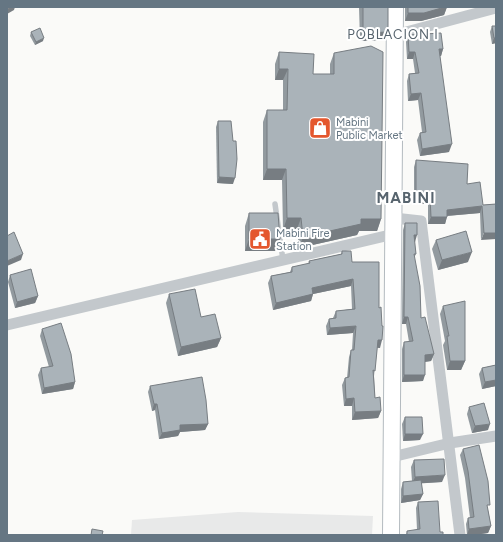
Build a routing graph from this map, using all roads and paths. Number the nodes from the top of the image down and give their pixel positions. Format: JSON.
{"nodes":[{"id":1,"x":395,"y":7,"type":"edge"},
{"id":2,"x":496,"y":8,"type":"edge"},
{"id":3,"x":395,"y":35,"type":"junction"},
{"id":4,"x":275,"y":204,"type":"dead end"},
{"id":5,"x":394,"y":226,"type":"junction"},
{"id":6,"x":283,"y":260,"type":"junction"},
{"id":7,"x":7,"y":325,"type":"edge"},
{"id":8,"x":496,"y":436,"type":"edge"},
{"id":9,"x":450,"y":443,"type":"junction"},
{"id":10,"x":392,"y":457,"type":"junction"},
{"id":11,"x":391,"y":535,"type":"edge"},
{"id":12,"x":460,"y":535,"type":"edge"}],
"edges":[{"from":1,"to":3,"type":"main road"},
{"from":2,"to":3,"type":"street"},
{"from":3,"to":5,"type":"main road"},
{"from":4,"to":6,"type":"lane"},
{"from":5,"to":6,"type":"street"},
{"from":5,"to":9,"type":"street"},
{"from":5,"to":10,"type":"main road"},
{"from":6,"to":7,"type":"street"},
{"from":8,"to":9,"type":"street"},
{"from":9,"to":10,"type":"street"},
{"from":9,"to":12,"type":"street"},
{"from":10,"to":11,"type":"main road"}]}
